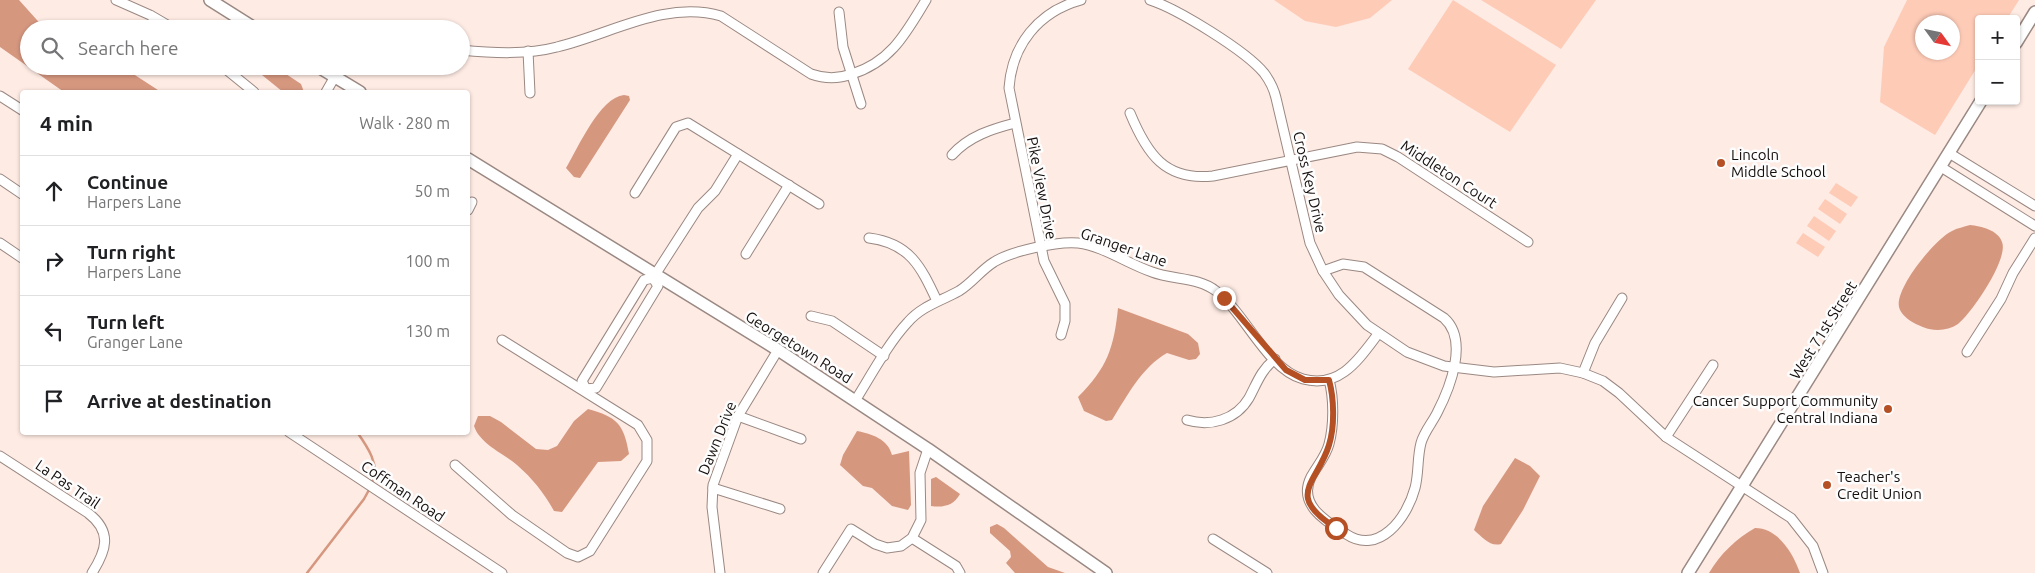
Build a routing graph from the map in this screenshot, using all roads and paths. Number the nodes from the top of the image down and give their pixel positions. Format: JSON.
{"nodes":[{"id":1,"x":116,"y":0,"type":"edge"},
{"id":2,"x":210,"y":0,"type":"edge"},
{"id":3,"x":926,"y":0,"type":"edge"},
{"id":4,"x":1081,"y":0,"type":"edge"},
{"id":5,"x":1150,"y":0,"type":"edge"},
{"id":6,"x":839,"y":12,"type":"dead end"},
{"id":7,"x":2035,"y":12,"type":"edge"},
{"id":8,"x":159,"y":20,"type":"edge"},
{"id":9,"x":242,"y":20,"type":"edge"},
{"id":10,"x":2020,"y":36,"type":"edge"},
{"id":11,"x":470,"y":51,"type":"edge"},
{"id":12,"x":528,"y":51,"type":"junction"},
{"id":13,"x":233,"y":75,"type":"edge"},
{"id":14,"x":331,"y":75,"type":"edge"},
{"id":15,"x":337,"y":75,"type":"edge"},
{"id":16,"x":851,"y":75,"type":"junction"},
{"id":17,"x":336,"y":78,"type":"junction"},
{"id":18,"x":252,"y":90,"type":"edge"},
{"id":19,"x":327,"y":90,"type":"edge"},
{"id":20,"x":357,"y":90,"type":"edge"},
{"id":21,"x":530,"y":93,"type":"dead end"},
{"id":22,"x":0,"y":96,"type":"edge"},
{"id":23,"x":861,"y":104,"type":"dead end"},
{"id":24,"x":1979,"y":105,"type":"edge"},
{"id":25,"x":20,"y":109,"type":"edge"},
{"id":26,"x":1130,"y":114,"type":"dead end"},
{"id":27,"x":1015,"y":123,"type":"junction"},
{"id":28,"x":1949,"y":153,"type":"junction"},
{"id":29,"x":738,"y":154,"type":"junction"},
{"id":30,"x":952,"y":155,"type":"dead end"},
{"id":31,"x":470,"y":160,"type":"edge"},
{"id":32,"x":1290,"y":160,"type":"junction"},
{"id":33,"x":1941,"y":167,"type":"junction"},
{"id":34,"x":0,"y":179,"type":"edge"},
{"id":35,"x":789,"y":185,"type":"junction"},
{"id":36,"x":20,"y":193,"type":"edge"},
{"id":37,"x":635,"y":193,"type":"dead end"},
{"id":38,"x":819,"y":204,"type":"dead end"},
{"id":39,"x":2035,"y":206,"type":"edge"},
{"id":40,"x":2035,"y":226,"type":"edge"},
{"id":41,"x":869,"y":238,"type":"dead end"},
{"id":42,"x":2035,"y":238,"type":"edge"},
{"id":43,"x":1528,"y":242,"type":"dead end"},
{"id":44,"x":0,"y":243,"type":"edge"},
{"id":45,"x":1041,"y":248,"type":"junction"},
{"id":46,"x":746,"y":254,"type":"dead end"},
{"id":47,"x":20,"y":257,"type":"edge"},
{"id":48,"x":1323,"y":271,"type":"junction"},
{"id":49,"x":654,"y":277,"type":"junction"},
{"id":50,"x":1622,"y":298,"type":"dead end"},
{"id":51,"x":937,"y":301,"type":"junction"},
{"id":52,"x":811,"y":316,"type":"dead end"},
{"id":53,"x":1378,"y":334,"type":"junction"},
{"id":54,"x":1061,"y":335,"type":"dead end"},
{"id":55,"x":502,"y":340,"type":"dead end"},
{"id":56,"x":778,"y":350,"type":"junction"},
{"id":57,"x":1967,"y":352,"type":"dead end"},
{"id":58,"x":884,"y":356,"type":"junction"},
{"id":59,"x":1274,"y":359,"type":"junction"},
{"id":60,"x":1714,"y":365,"type":"dead end"},
{"id":61,"x":1453,"y":367,"type":"junction"},
{"id":62,"x":1584,"y":373,"type":"junction"},
{"id":63,"x":1329,"y":380,"type":"junction"},
{"id":64,"x":585,"y":390,"type":"junction"},
{"id":65,"x":855,"y":400,"type":"junction"},
{"id":66,"x":738,"y":416,"type":"junction"},
{"id":67,"x":1187,"y":420,"type":"dead end"},
{"id":68,"x":294,"y":435,"type":"edge"},
{"id":69,"x":1666,"y":437,"type":"junction"},
{"id":70,"x":801,"y":439,"type":"dead end"},
{"id":71,"x":928,"y":449,"type":"junction"},
{"id":72,"x":0,"y":456,"type":"edge"},
{"id":73,"x":456,"y":465,"type":"dead end"},
{"id":74,"x":1741,"y":486,"type":"junction"},
{"id":75,"x":713,"y":488,"type":"junction"},
{"id":76,"x":780,"y":509,"type":"dead end"},
{"id":77,"x":912,"y":538,"type":"junction"},
{"id":78,"x":1213,"y":539,"type":"dead end"},
{"id":79,"x":1263,"y":572,"type":"edge"},
{"id":80,"x":92,"y":573,"type":"edge"},
{"id":81,"x":502,"y":573,"type":"edge"},
{"id":82,"x":720,"y":573,"type":"edge"},
{"id":83,"x":823,"y":573,"type":"edge"},
{"id":84,"x":960,"y":573,"type":"edge"},
{"id":85,"x":1106,"y":573,"type":"edge"},
{"id":86,"x":1688,"y":573,"type":"edge"},
{"id":87,"x":1822,"y":573,"type":"edge"}],
"edges":[{"from":1,"to":8,"type":"street"},
{"from":2,"to":9,"type":"main road"},
{"from":3,"to":16,"type":"street"},
{"from":4,"to":27,"type":"street","name":"Pike View Drive"},
{"from":5,"to":32,"type":"street","name":"Cross Key Drive"},
{"from":6,"to":16,"type":"street"},
{"from":7,"to":10,"type":"main road"},
{"from":11,"to":12,"type":"street"},
{"from":12,"to":16,"type":"street"},
{"from":12,"to":21,"type":"street"},
{"from":13,"to":18,"type":"street"},
{"from":14,"to":17,"type":"main road"},
{"from":15,"to":17,"type":"street"},
{"from":16,"to":23,"type":"street"},
{"from":17,"to":19,"type":"street"},
{"from":17,"to":20,"type":"main road"},
{"from":22,"to":25,"type":"street"},
{"from":24,"to":28,"type":"main road","name":"West 71st Street"},
{"from":26,"to":32,"type":"street","name":"Middleton Court"},
{"from":27,"to":30,"type":"street"},
{"from":27,"to":45,"type":"street","name":"Pike View Drive"},
{"from":28,"to":33,"type":"main road","name":"West 71st Street"},
{"from":28,"to":39,"type":"street"},
{"from":29,"to":35,"type":"street"},
{"from":29,"to":37,"type":"street"},
{"from":29,"to":49,"type":"street"},
{"from":31,"to":49,"type":"main road","name":"Georgetown Road"},
{"from":32,"to":43,"type":"street","name":"Middleton Court"},
{"from":32,"to":48,"type":"street","name":"Cross Key Drive"},
{"from":33,"to":40,"type":"street"},
{"from":33,"to":74,"type":"main road","name":"West 71st Street"},
{"from":34,"to":36,"type":"street"},
{"from":35,"to":38,"type":"street"},
{"from":35,"to":46,"type":"street"},
{"from":41,"to":51,"type":"street"},
{"from":42,"to":57,"type":"street"},
{"from":44,"to":47,"type":"street"},
{"from":45,"to":51,"type":"street","name":"Pike View Drive"},
{"from":45,"to":54,"type":"street"},
{"from":45,"to":59,"type":"street","name":"Granger Lane"},
{"from":48,"to":53,"type":"street","name":"Cross Key Drive"},
{"from":48,"to":61,"type":"street"},
{"from":49,"to":56,"type":"main road","name":"Georgetown Road"},
{"from":49,"to":64,"type":"street"},
{"from":49,"to":64,"type":"street"},
{"from":50,"to":62,"type":"street"},
{"from":51,"to":58,"type":"street","name":"Pike View Drive"},
{"from":52,"to":58,"type":"street"},
{"from":53,"to":61,"type":"street","name":"Cross Key Drive"},
{"from":53,"to":63,"type":"street"},
{"from":55,"to":64,"type":"street"},
{"from":56,"to":65,"type":"main road","name":"Georgetown Road"},
{"from":56,"to":66,"type":"street","name":"Dawn Drive"},
{"from":58,"to":65,"type":"street","name":"Pike View Drive"},
{"from":59,"to":63,"type":"street","name":"Granger Lane"},
{"from":59,"to":67,"type":"street"},
{"from":60,"to":69,"type":"street"},
{"from":61,"to":62,"type":"street","name":"Cross Key Drive"},
{"from":61,"to":63,"type":"street"},
{"from":62,"to":69,"type":"street","name":"Cross Key Drive"},
{"from":64,"to":73,"type":"street"},
{"from":65,"to":71,"type":"main road","name":"Georgetown Road"},
{"from":66,"to":70,"type":"street"},
{"from":66,"to":75,"type":"street","name":"Dawn Drive"},
{"from":68,"to":81,"type":"street","name":"Coffman Road"},
{"from":69,"to":74,"type":"street","name":"Cross Key Drive"},
{"from":71,"to":77,"type":"street"},
{"from":71,"to":85,"type":"main road","name":"Georgetown Road"},
{"from":72,"to":80,"type":"street","name":"La Pas Trail"},
{"from":74,"to":86,"type":"main road","name":"West 71st Street"},
{"from":74,"to":87,"type":"street","name":"Cross Key Drive"},
{"from":75,"to":76,"type":"street"},
{"from":75,"to":82,"type":"street","name":"Dawn Drive"},
{"from":77,"to":83,"type":"street"},
{"from":77,"to":84,"type":"street"},
{"from":78,"to":79,"type":"street"}]}
